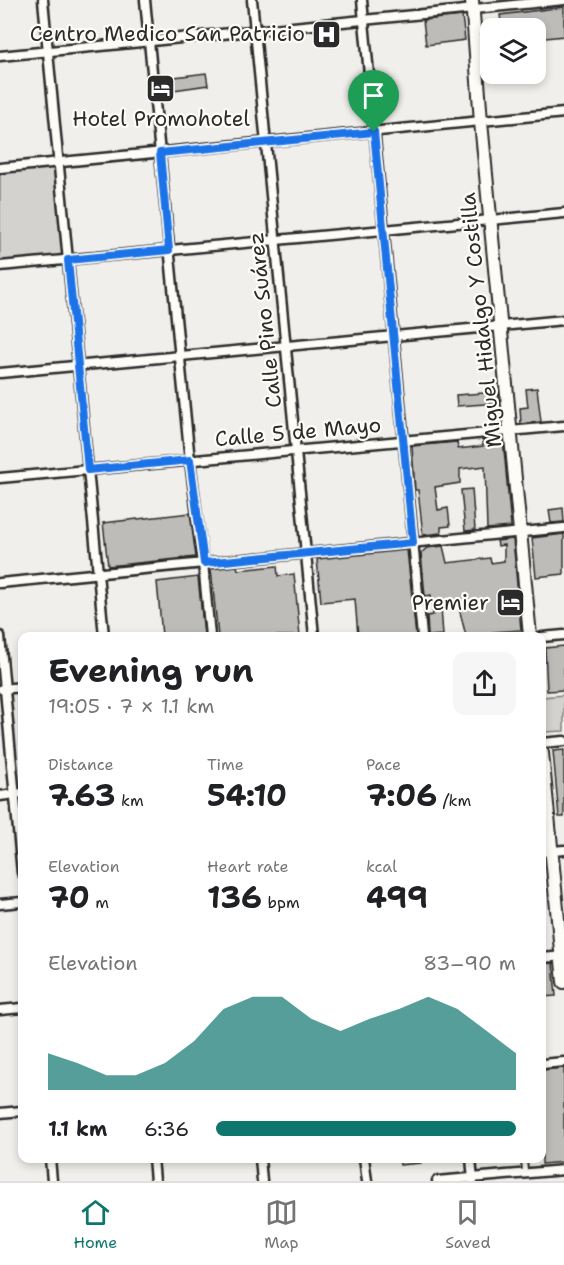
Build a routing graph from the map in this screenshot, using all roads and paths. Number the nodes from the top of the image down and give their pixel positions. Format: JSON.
{"nodes":[{"id":1,"x":43,"y":0,"type":"edge"},
{"id":2,"x":145,"y":0,"type":"edge"},
{"id":3,"x":252,"y":0,"type":"edge"},
{"id":4,"x":362,"y":0,"type":"edge"},
{"id":5,"x":564,"y":0,"type":"edge"},
{"id":6,"x":472,"y":5,"type":"edge"},
{"id":7,"x":364,"y":20,"type":"junction"},
{"id":8,"x":255,"y":31,"type":"junction"},
{"id":9,"x":149,"y":42,"type":"junction"},
{"id":10,"x":48,"y":52,"type":"junction"},
{"id":11,"x":0,"y":56,"type":"edge"},
{"id":12,"x":564,"y":113,"type":"edge"},
{"id":13,"x":481,"y":122,"type":"junction"},
{"id":14,"x":374,"y":132,"type":"junction"},
{"id":15,"x":266,"y":143,"type":"junction"},
{"id":16,"x":160,"y":153,"type":"junction"},
{"id":17,"x":59,"y":163,"type":"junction"},
{"id":18,"x":0,"y":168,"type":"edge"},
{"id":19,"x":564,"y":213,"type":"edge"},
{"id":20,"x":491,"y":220,"type":"junction"},
{"id":21,"x":384,"y":230,"type":"junction"},
{"id":22,"x":276,"y":240,"type":"junction"},
{"id":23,"x":169,"y":250,"type":"junction"},
{"id":24,"x":68,"y":260,"type":"junction"},
{"id":25,"x":0,"y":266,"type":"edge"},
{"id":26,"x":564,"y":320,"type":"edge"},
{"id":27,"x":502,"y":326,"type":"junction"},
{"id":28,"x":394,"y":337,"type":"junction"},
{"id":29,"x":286,"y":348,"type":"junction"},
{"id":30,"x":180,"y":357,"type":"junction"},
{"id":31,"x":78,"y":366,"type":"junction"},
{"id":32,"x":0,"y":373,"type":"edge"},
{"id":33,"x":564,"y":426,"type":"edge"},
{"id":34,"x":512,"y":430,"type":"junction"},
{"id":35,"x":403,"y":441,"type":"junction"},
{"id":36,"x":296,"y":451,"type":"junction"},
{"id":37,"x":190,"y":460,"type":"junction"},
{"id":38,"x":88,"y":470,"type":"junction"},
{"id":39,"x":0,"y":478,"type":"edge"},
{"id":40,"x":564,"y":528,"type":"edge"},
{"id":41,"x":522,"y":532,"type":"junction"},
{"id":42,"x":413,"y":543,"type":"junction"},
{"id":43,"x":306,"y":554,"type":"junction"},
{"id":44,"x":204,"y":563,"type":"junction"},
{"id":45,"x":98,"y":573,"type":"junction"},
{"id":46,"x":0,"y":583,"type":"edge"},
{"id":47,"x":104,"y":632,"type":"edge"},
{"id":48,"x":210,"y":632,"type":"edge"},
{"id":49,"x":314,"y":632,"type":"edge"},
{"id":50,"x":422,"y":632,"type":"edge"},
{"id":51,"x":530,"y":632,"type":"edge"},
{"id":52,"x":564,"y":635,"type":"edge"},
{"id":53,"x":0,"y":636,"type":"edge"},
{"id":54,"x":546,"y":637,"type":"edge"},
{"id":55,"x":18,"y":687,"type":"edge"},
{"id":56,"x":2,"y":689,"type":"edge"},
{"id":57,"x":564,"y":741,"type":"edge"},
{"id":58,"x":546,"y":743,"type":"edge"},
{"id":59,"x":18,"y":788,"type":"edge"},
{"id":60,"x":546,"y":792,"type":"edge"},
{"id":61,"x":18,"y":794,"type":"edge"},
{"id":62,"x":0,"y":796,"type":"edge"},
{"id":63,"x":552,"y":851,"type":"edge"},
{"id":64,"x":18,"y":902,"type":"edge"},
{"id":65,"x":0,"y":904,"type":"edge"},
{"id":66,"x":563,"y":956,"type":"edge"},
{"id":67,"x":546,"y":958,"type":"edge"},
{"id":68,"x":564,"y":982,"type":"edge"},
{"id":69,"x":18,"y":1008,"type":"edge"},
{"id":70,"x":0,"y":1010,"type":"edge"},
{"id":71,"x":564,"y":1062,"type":"edge"},
{"id":72,"x":546,"y":1064,"type":"edge"},
{"id":73,"x":18,"y":1111,"type":"edge"},
{"id":74,"x":0,"y":1113,"type":"edge"},
{"id":75,"x":50,"y":1163,"type":"edge"},
{"id":76,"x":153,"y":1163,"type":"edge"},
{"id":77,"x":260,"y":1163,"type":"edge"},
{"id":78,"x":365,"y":1163,"type":"edge"},
{"id":79,"x":471,"y":1163,"type":"edge"},
{"id":80,"x":524,"y":1163,"type":"edge"},
{"id":81,"x":564,"y":1170,"type":"edge"},
{"id":82,"x":525,"y":1173,"type":"junction"},
{"id":83,"x":473,"y":1179,"type":"edge"},
{"id":84,"x":52,"y":1181,"type":"edge"},
{"id":85,"x":155,"y":1181,"type":"edge"},
{"id":86,"x":262,"y":1181,"type":"edge"},
{"id":87,"x":367,"y":1181,"type":"edge"},
{"id":88,"x":436,"y":1181,"type":"edge"}],
"edges":[{"from":1,"to":10,"type":"street"},
{"from":2,"to":9,"type":"street"},
{"from":3,"to":8,"type":"street","name":"Calle Pino Suárez"},
{"from":4,"to":7,"type":"street"},
{"from":5,"to":6,"type":"street"},
{"from":6,"to":7,"type":"street"},
{"from":6,"to":13,"type":"main road","name":"Miguel Hidalgo Y Costilla"},
{"from":7,"to":8,"type":"street"},
{"from":7,"to":14,"type":"street"},
{"from":8,"to":9,"type":"street"},
{"from":8,"to":15,"type":"street","name":"Calle Pino Suárez"},
{"from":9,"to":10,"type":"street"},
{"from":9,"to":16,"type":"street"},
{"from":10,"to":11,"type":"street"},
{"from":10,"to":17,"type":"street"},
{"from":12,"to":13,"type":"street"},
{"from":13,"to":14,"type":"street"},
{"from":13,"to":20,"type":"main road","name":"Miguel Hidalgo Y Costilla"},
{"from":14,"to":15,"type":"street"},
{"from":14,"to":21,"type":"street"},
{"from":15,"to":16,"type":"street"},
{"from":15,"to":22,"type":"street","name":"Calle Pino Suárez"},
{"from":16,"to":17,"type":"street"},
{"from":16,"to":23,"type":"street"},
{"from":17,"to":18,"type":"street"},
{"from":17,"to":24,"type":"street"},
{"from":19,"to":20,"type":"street"},
{"from":20,"to":21,"type":"street"},
{"from":20,"to":27,"type":"main road","name":"Miguel Hidalgo Y Costilla"},
{"from":21,"to":22,"type":"street"},
{"from":21,"to":28,"type":"street"},
{"from":22,"to":23,"type":"street"},
{"from":22,"to":29,"type":"street","name":"Calle Pino Suárez"},
{"from":23,"to":24,"type":"street"},
{"from":23,"to":30,"type":"street"},
{"from":24,"to":25,"type":"street"},
{"from":24,"to":31,"type":"street"},
{"from":26,"to":27,"type":"street"},
{"from":27,"to":28,"type":"street"},
{"from":27,"to":34,"type":"main road","name":"Miguel Hidalgo Y Costilla"},
{"from":28,"to":29,"type":"street"},
{"from":28,"to":35,"type":"street"},
{"from":29,"to":30,"type":"street"},
{"from":29,"to":36,"type":"street","name":"Calle Pino Suárez"},
{"from":30,"to":31,"type":"street"},
{"from":30,"to":37,"type":"street"},
{"from":31,"to":32,"type":"street"},
{"from":31,"to":38,"type":"street"},
{"from":33,"to":34,"type":"street","name":"Calle 5 de Mayo"},
{"from":34,"to":35,"type":"street","name":"Calle 5 de Mayo"},
{"from":34,"to":41,"type":"main road","name":"Miguel Hidalgo Y Costilla"},
{"from":35,"to":36,"type":"street","name":"Calle 5 de Mayo"},
{"from":35,"to":42,"type":"street"},
{"from":36,"to":37,"type":"street","name":"Calle 5 de Mayo"},
{"from":36,"to":43,"type":"street","name":"Calle Pino Suárez"},
{"from":37,"to":38,"type":"street","name":"Calle 5 de Mayo"},
{"from":37,"to":44,"type":"street"},
{"from":38,"to":39,"type":"street","name":"Calle 5 de Mayo"},
{"from":38,"to":45,"type":"street"},
{"from":40,"to":41,"type":"street"},
{"from":41,"to":42,"type":"street"},
{"from":41,"to":51,"type":"main road","name":"Miguel Hidalgo Y Costilla"},
{"from":42,"to":43,"type":"street"},
{"from":42,"to":50,"type":"street"},
{"from":43,"to":44,"type":"street"},
{"from":43,"to":49,"type":"street","name":"Calle Pino Suárez"},
{"from":44,"to":45,"type":"street"},
{"from":44,"to":48,"type":"street"},
{"from":45,"to":46,"type":"street"},
{"from":45,"to":47,"type":"street"},
{"from":52,"to":54,"type":"street"},
{"from":53,"to":56,"type":"street"},
{"from":55,"to":56,"type":"street"},
{"from":56,"to":59,"type":"street"},
{"from":57,"to":58,"type":"street"},
{"from":60,"to":63,"type":"main road"},
{"from":61,"to":62,"type":"street"},
{"from":63,"to":66,"type":"main road"},
{"from":64,"to":65,"type":"street"},
{"from":66,"to":67,"type":"street"},
{"from":66,"to":68,"type":"main road"},
{"from":69,"to":70,"type":"street"},
{"from":71,"to":72,"type":"street"},
{"from":73,"to":74,"type":"street"},
{"from":75,"to":84,"type":"street"},
{"from":76,"to":85,"type":"street"},
{"from":77,"to":86,"type":"street"},
{"from":78,"to":87,"type":"street"},
{"from":79,"to":83,"type":"street"},
{"from":80,"to":82,"type":"lane"},
{"from":81,"to":82,"type":"street"},
{"from":82,"to":83,"type":"street"},
{"from":83,"to":88,"type":"street"}]}
